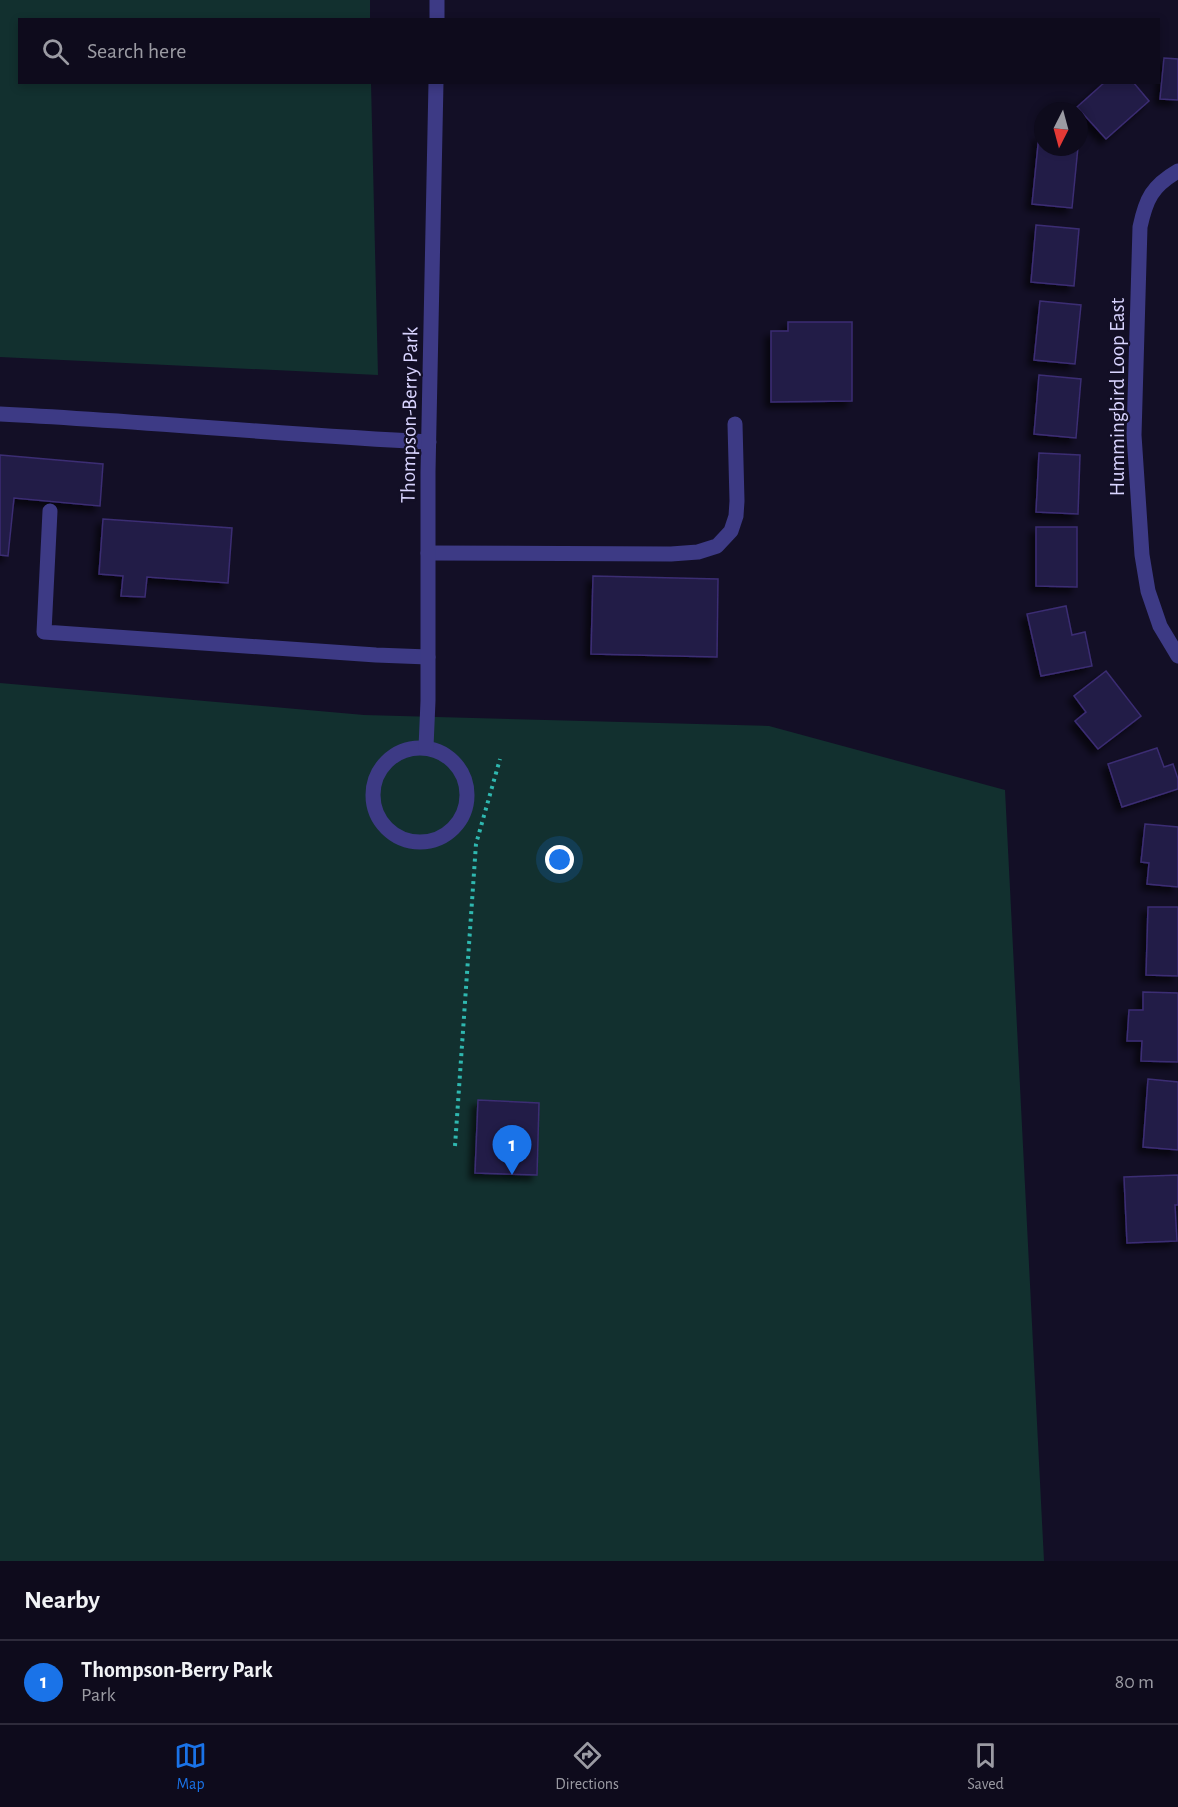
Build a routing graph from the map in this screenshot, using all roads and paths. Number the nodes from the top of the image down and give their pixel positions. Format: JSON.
{"nodes":[{"id":1,"x":437,"y":0,"type":"edge"},
{"id":2,"x":437,"y":18,"type":"edge"},
{"id":3,"x":436,"y":84,"type":"edge"},
{"id":4,"x":1178,"y":171,"type":"edge"},
{"id":5,"x":0,"y":414,"type":"edge"},
{"id":6,"x":735,"y":424,"type":"dead end"},
{"id":7,"x":429,"y":442,"type":"junction"},
{"id":8,"x":50,"y":511,"type":"dead end"},
{"id":9,"x":428,"y":553,"type":"junction"},
{"id":10,"x":1178,"y":656,"type":"edge"},
{"id":11,"x":428,"y":657,"type":"junction"},
{"id":12,"x":426,"y":747,"type":"junction"},
{"id":13,"x":500,"y":759,"type":"dead end"},
{"id":14,"x":455,"y":1146,"type":"dead end"}],
"edges":[{"from":1,"to":2,"type":"street"},
{"from":3,"to":7,"type":"street","name":"Thompson-Berry Park"},
{"from":4,"to":10,"type":"street","name":"Hummingbird Loop East"},
{"from":5,"to":7,"type":"street"},
{"from":6,"to":9,"type":"street"},
{"from":7,"to":9,"type":"street","name":"Thompson-Berry Park"},
{"from":8,"to":11,"type":"street"},
{"from":9,"to":11,"type":"street","name":"Thompson-Berry Park"},
{"from":11,"to":12,"type":"street","name":"Thompson-Berry Park"},
{"from":12,"to":12,"type":"street"},
{"from":13,"to":14,"type":"path"}]}
